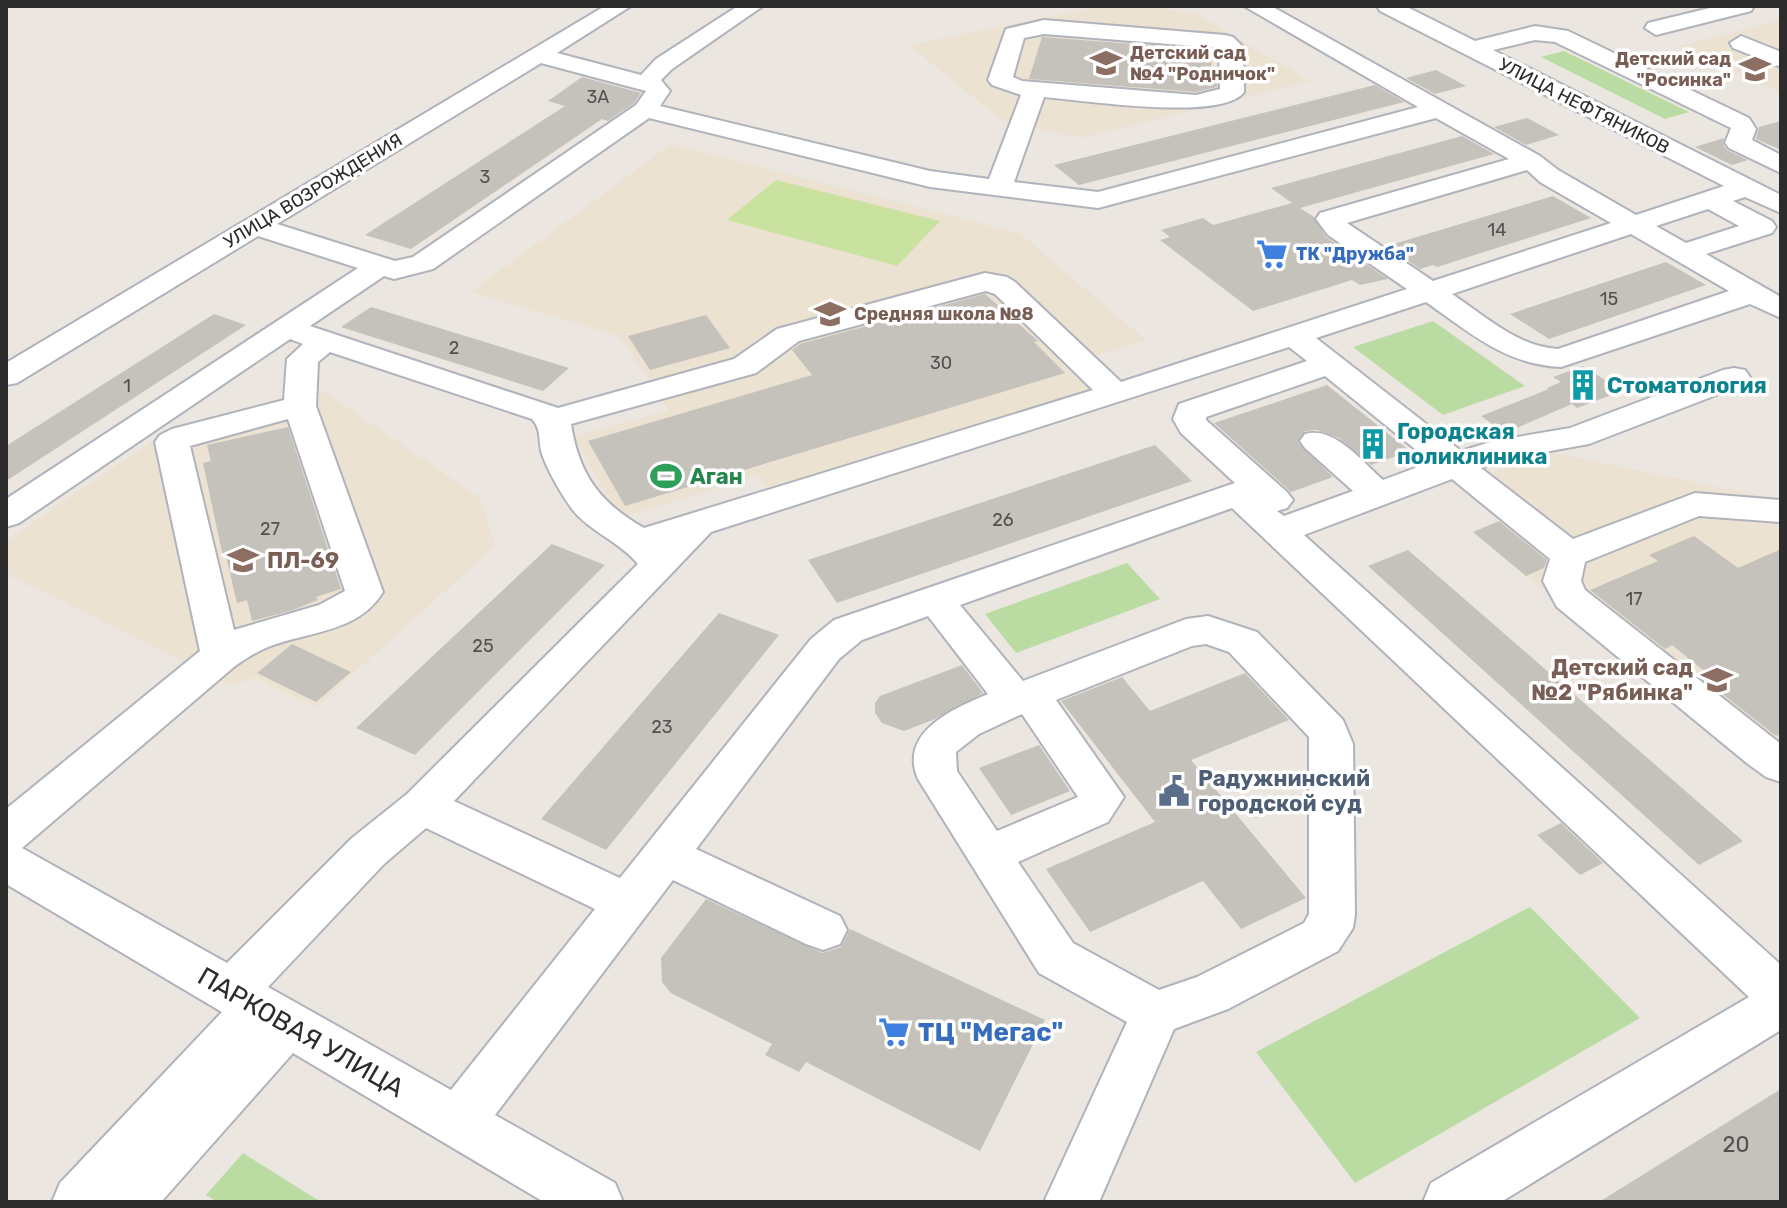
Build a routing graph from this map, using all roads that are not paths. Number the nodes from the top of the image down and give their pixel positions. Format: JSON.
{"nodes":[{"id":1,"x":620,"y":6,"type":"edge"},
{"id":2,"x":752,"y":6,"type":"edge"},
{"id":3,"x":1255,"y":6,"type":"edge"},
{"id":4,"x":1388,"y":6,"type":"edge"},
{"id":5,"x":1743,"y":6,"type":"edge"},
{"id":6,"x":1163,"y":8,"type":"dead end"},
{"id":7,"x":1550,"y":11,"type":"dead end"},
{"id":8,"x":1656,"y":28,"type":"dead end"},
{"id":9,"x":1152,"y":35,"type":"junction"},
{"id":10,"x":1444,"y":35,"type":"junction"},
{"id":11,"x":1741,"y":43,"type":"dead end"},
{"id":12,"x":1471,"y":49,"type":"junction"},
{"id":13,"x":537,"y":55,"type":"junction"},
{"id":14,"x":1781,"y":60,"type":"edge"},
{"id":15,"x":647,"y":82,"type":"junction"},
{"id":16,"x":1035,"y":89,"type":"junction"},
{"id":17,"x":1440,"y":109,"type":"junction"},
{"id":18,"x":645,"y":110,"type":"junction"},
{"id":19,"x":1531,"y":161,"type":"junction"},
{"id":20,"x":1781,"y":165,"type":"edge"},
{"id":21,"x":999,"y":188,"type":"junction"},
{"id":22,"x":1746,"y":188,"type":"junction"},
{"id":23,"x":1709,"y":199,"type":"junction"},
{"id":24,"x":1781,"y":205,"type":"edge"},
{"id":25,"x":1633,"y":224,"type":"junction"},
{"id":26,"x":1772,"y":224,"type":"edge"},
{"id":27,"x":255,"y":226,"type":"junction"},
{"id":28,"x":1683,"y":253,"type":"junction"},
{"id":29,"x":380,"y":266,"type":"junction"},
{"id":30,"x":1427,"y":291,"type":"junction"},
{"id":31,"x":1753,"y":293,"type":"junction"},
{"id":32,"x":1781,"y":309,"type":"edge"},
{"id":33,"x":286,"y":328,"type":"junction"},
{"id":34,"x":1293,"y":335,"type":"junction"},
{"id":35,"x":325,"y":341,"type":"junction"},
{"id":36,"x":1329,"y":364,"type":"junction"},
{"id":37,"x":6,"y":376,"type":"edge"},
{"id":38,"x":1734,"y":377,"type":"dead end"},
{"id":39,"x":1115,"y":394,"type":"junction"},
{"id":40,"x":300,"y":406,"type":"junction"},
{"id":41,"x":553,"y":419,"type":"junction"},
{"id":42,"x":1317,"y":441,"type":"dead end"},
{"id":43,"x":1458,"y":464,"type":"junction"},
{"id":44,"x":1249,"y":490,"type":"junction"},
{"id":45,"x":1378,"y":494,"type":"junction"},
{"id":46,"x":1781,"y":511,"type":"edge"},
{"id":47,"x":6,"y":515,"type":"edge"},
{"id":48,"x":1291,"y":528,"type":"junction"},
{"id":49,"x":649,"y":553,"type":"junction"},
{"id":50,"x":1569,"y":555,"type":"junction"},
{"id":51,"x":934,"y":598,"type":"junction"},
{"id":52,"x":221,"y":656,"type":"junction"},
{"id":53,"x":1022,"y":697,"type":"junction"},
{"id":54,"x":1781,"y":765,"type":"edge"},
{"id":55,"x":422,"y":806,"type":"junction"},
{"id":56,"x":6,"y":835,"type":"edge"},
{"id":57,"x":663,"y":854,"type":"junction"},
{"id":58,"x":988,"y":855,"type":"junction"},
{"id":59,"x":6,"y":861,"type":"edge"},
{"id":60,"x":626,"y":902,"type":"junction"},
{"id":61,"x":823,"y":930,"type":"dead end"},
{"id":62,"x":1781,"y":996,"type":"edge"},
{"id":63,"x":1781,"y":1004,"type":"edge"},
{"id":64,"x":259,"y":1008,"type":"junction"},
{"id":65,"x":1156,"y":1013,"type":"junction"},
{"id":66,"x":458,"y":1122,"type":"junction"},
{"id":67,"x":585,"y":1199,"type":"edge"},
{"id":68,"x":79,"y":1202,"type":"edge"},
{"id":69,"x":125,"y":1202,"type":"edge"},
{"id":70,"x":1071,"y":1202,"type":"edge"},
{"id":71,"x":1450,"y":1202,"type":"edge"}],
"edges":[{"from":1,"to":13,"type":"street","name":"УЛИЦА ВОЗРОЖДЕНИЯ"},
{"from":2,"to":15,"type":"street"},
{"from":3,"to":17,"type":"street"},
{"from":4,"to":10,"type":"street","name":"УЛИЦА НЕФТЯНИКОВ"},
{"from":5,"to":8,"type":"street"},
{"from":6,"to":9,"type":"street"},
{"from":7,"to":10,"type":"street"},
{"from":9,"to":16,"type":"street"},
{"from":9,"to":16,"type":"street"},
{"from":10,"to":12,"type":"street","name":"УЛИЦА НЕФТЯНИКОВ"},
{"from":11,"to":14,"type":"street"},
{"from":12,"to":20,"type":"street"},
{"from":12,"to":22,"type":"street","name":"УЛИЦА НЕФТЯНИКОВ"},
{"from":13,"to":15,"type":"street"},
{"from":13,"to":27,"type":"street","name":"УЛИЦА ВОЗРОЖДЕНИЯ"},
{"from":15,"to":18,"type":"street"},
{"from":16,"to":21,"type":"street"},
{"from":17,"to":19,"type":"street"},
{"from":17,"to":21,"type":"street"},
{"from":18,"to":21,"type":"street"},
{"from":18,"to":29,"type":"street"},
{"from":19,"to":25,"type":"street"},
{"from":19,"to":30,"type":"street"},
{"from":22,"to":23,"type":"street"},
{"from":22,"to":24,"type":"street","name":"УЛИЦА НЕФТЯНИКОВ"},
{"from":23,"to":25,"type":"street"},
{"from":23,"to":26,"type":"street"},
{"from":25,"to":28,"type":"street"},
{"from":25,"to":30,"type":"street"},
{"from":26,"to":28,"type":"street"},
{"from":27,"to":29,"type":"street"},
{"from":27,"to":37,"type":"street","name":"УЛИЦА ВОЗРОЖДЕНИЯ"},
{"from":28,"to":31,"type":"street"},
{"from":29,"to":33,"type":"street"},
{"from":30,"to":31,"type":"street"},
{"from":30,"to":34,"type":"street"},
{"from":31,"to":32,"type":"street"},
{"from":33,"to":35,"type":"street"},
{"from":33,"to":47,"type":"street"},
{"from":34,"to":36,"type":"street"},
{"from":34,"to":39,"type":"street"},
{"from":35,"to":40,"type":"street"},
{"from":35,"to":41,"type":"street"},
{"from":36,"to":43,"type":"street"},
{"from":36,"to":44,"type":"street"},
{"from":38,"to":43,"type":"street"},
{"from":39,"to":41,"type":"street"},
{"from":39,"to":49,"type":"street"},
{"from":40,"to":52,"type":"street"},
{"from":40,"to":52,"type":"street"},
{"from":41,"to":49,"type":"street"},
{"from":42,"to":45,"type":"street"},
{"from":43,"to":45,"type":"street"},
{"from":43,"to":50,"type":"street"},
{"from":44,"to":48,"type":"street"},
{"from":44,"to":51,"type":"street"},
{"from":45,"to":48,"type":"street"},
{"from":46,"to":50,"type":"street"},
{"from":48,"to":62,"type":"street"},
{"from":49,"to":55,"type":"street"},
{"from":50,"to":54,"type":"street"},
{"from":51,"to":53,"type":"street"},
{"from":51,"to":57,"type":"street"},
{"from":52,"to":56,"type":"street"},
{"from":53,"to":58,"type":"street"},
{"from":53,"to":58,"type":"street"},
{"from":53,"to":65,"type":"street"},
{"from":55,"to":60,"type":"street"},
{"from":55,"to":64,"type":"street"},
{"from":57,"to":60,"type":"street"},
{"from":57,"to":61,"type":"street"},
{"from":58,"to":65,"type":"street"},
{"from":59,"to":64,"type":"street","name":"ПАРКОВАЯ УЛИЦА"},
{"from":60,"to":66,"type":"street"},
{"from":63,"to":71,"type":"street"},
{"from":64,"to":66,"type":"street","name":"ПАРКОВАЯ УЛИЦА"},
{"from":64,"to":68,"type":"street"},
{"from":64,"to":69,"type":"street"},
{"from":65,"to":70,"type":"street"},
{"from":66,"to":67,"type":"street","name":"ПАРКОВАЯ УЛИЦА"}]}
